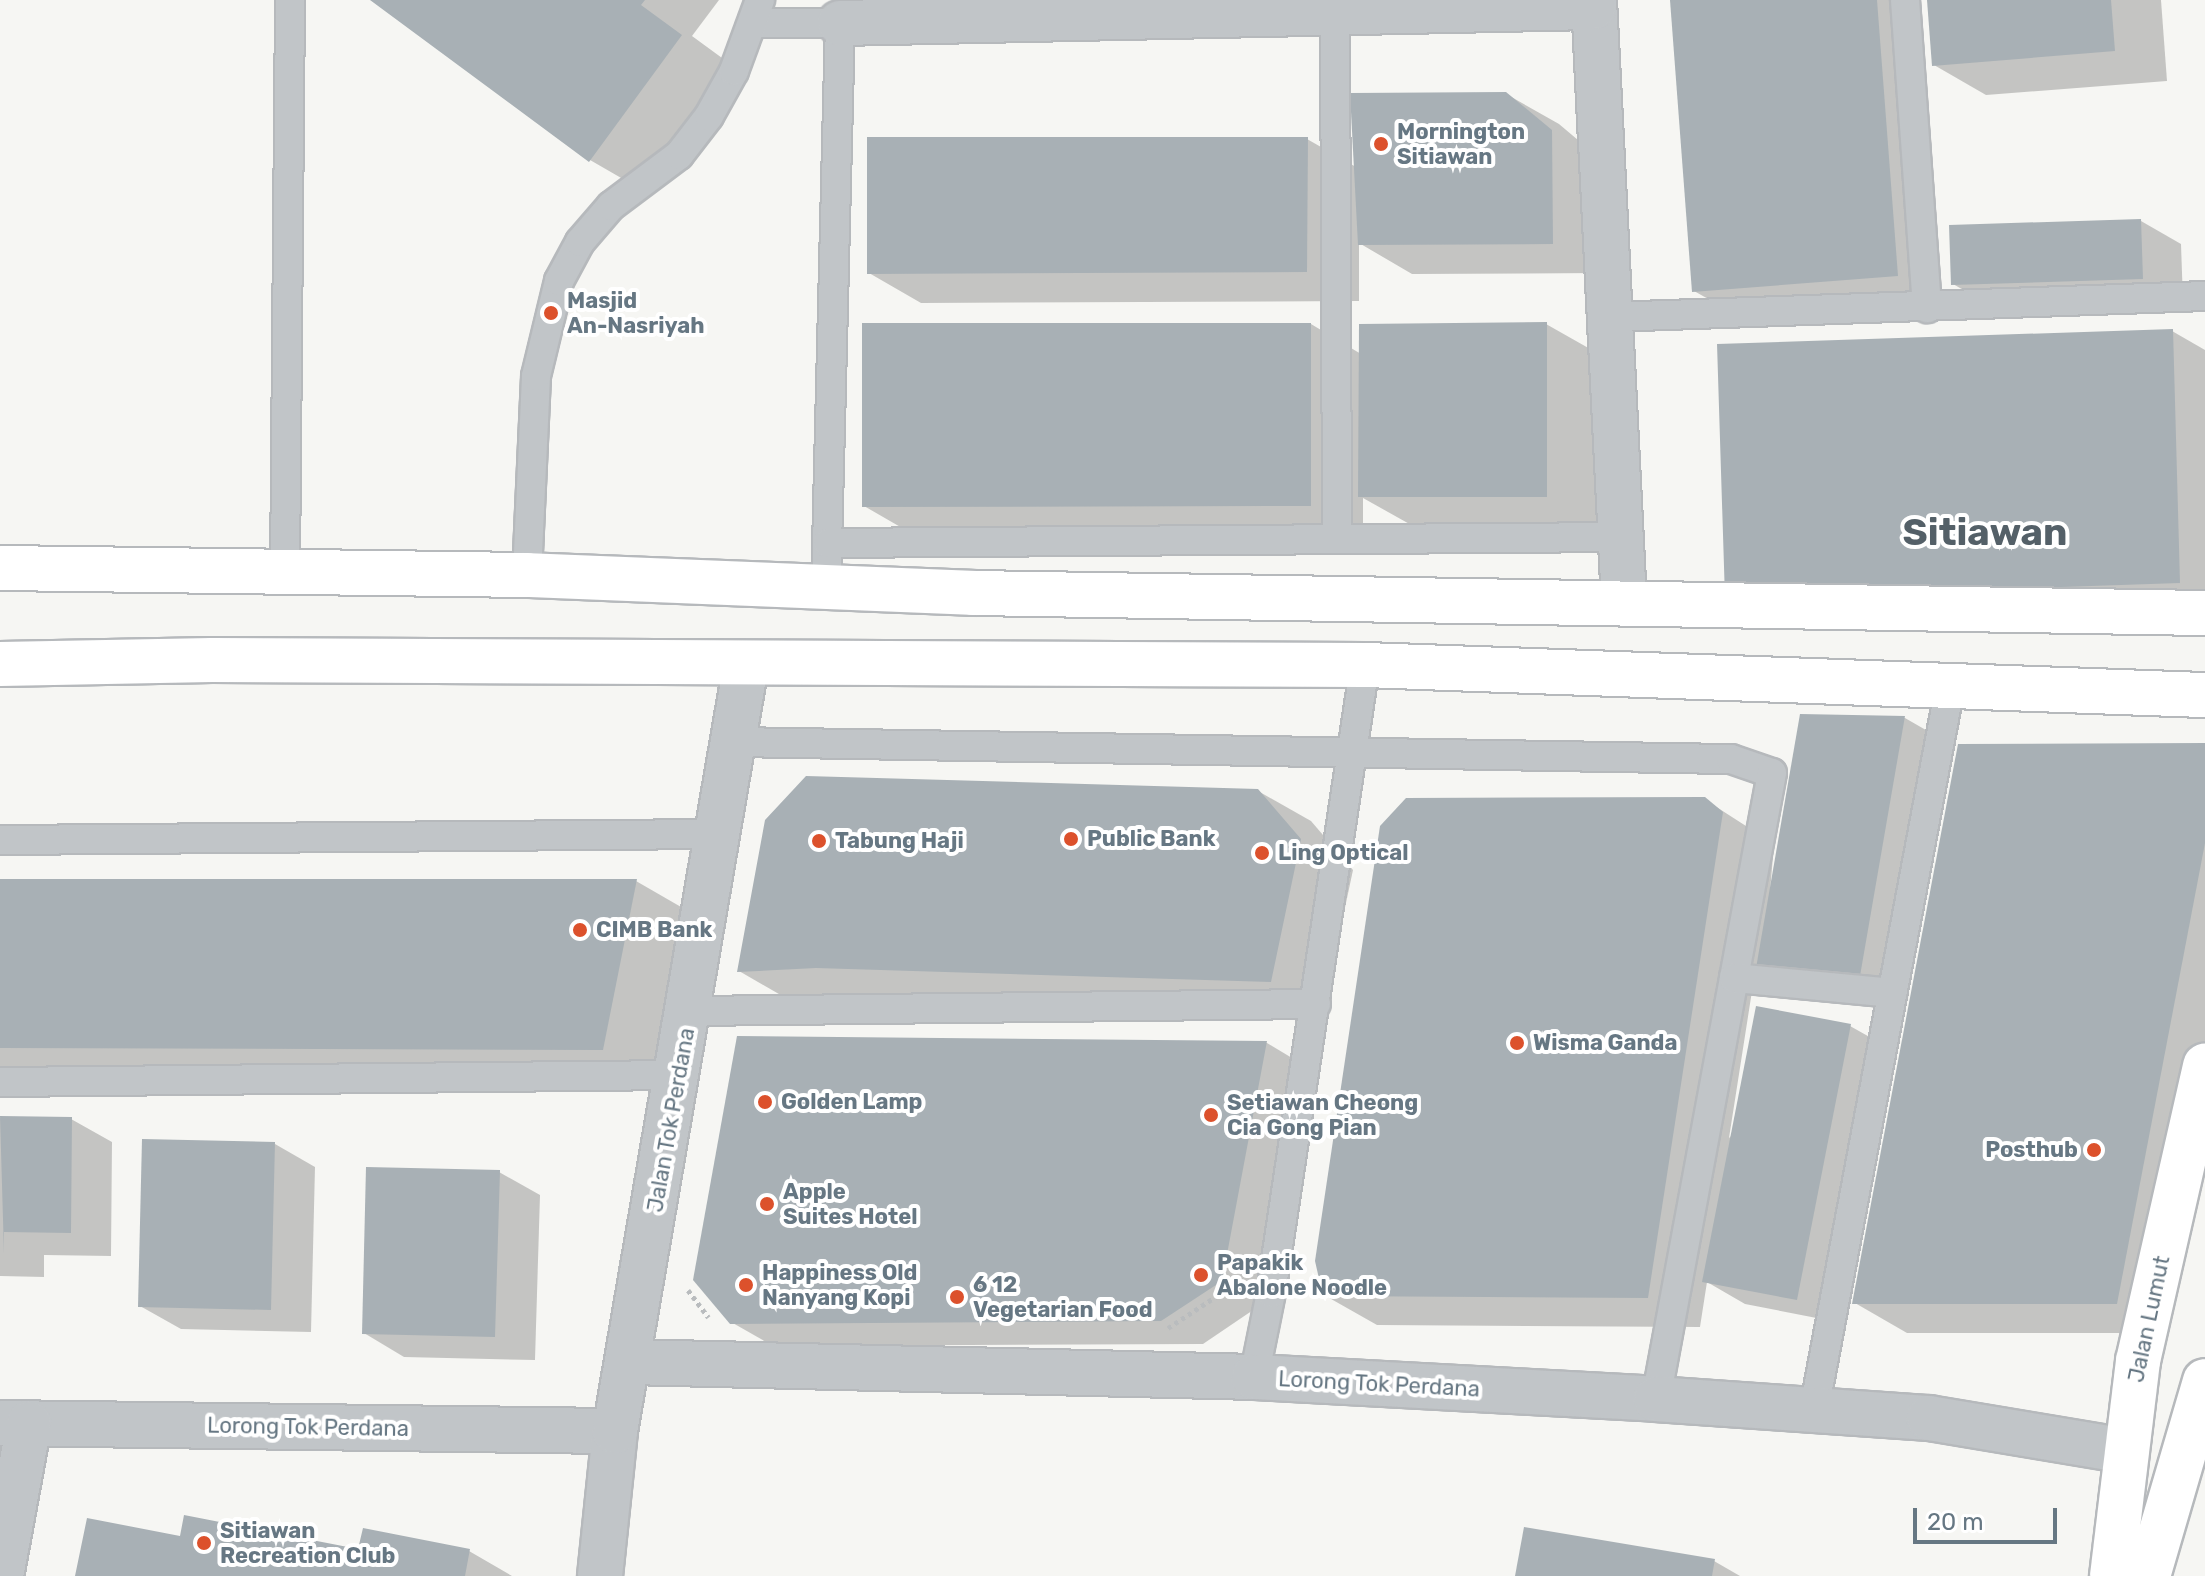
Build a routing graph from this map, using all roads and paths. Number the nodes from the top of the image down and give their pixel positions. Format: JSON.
{"nodes":[{"id":1,"x":290,"y":0,"type":"edge"},
{"id":2,"x":1905,"y":0,"type":"edge"},
{"id":3,"x":1594,"y":4,"type":"edge"},
{"id":4,"x":1335,"y":6,"type":"edge"},
{"id":5,"x":1075,"y":9,"type":"edge"},
{"id":6,"x":756,"y":11,"type":"edge"},
{"id":7,"x":840,"y":23,"type":"junction"},
{"id":8,"x":2205,"y":296,"type":"edge"},
{"id":9,"x":1927,"y":308,"type":"junction"},
{"id":10,"x":1610,"y":317,"type":"junction"},
{"id":11,"x":1620,"y":537,"type":"junction"},
{"id":12,"x":1337,"y":539,"type":"junction"},
{"id":13,"x":828,"y":543,"type":"junction"},
{"id":14,"x":0,"y":568,"type":"edge"},
{"id":15,"x":285,"y":573,"type":"junction"},
{"id":16,"x":527,"y":575,"type":"junction"},
{"id":17,"x":826,"y":588,"type":"junction"},
{"id":18,"x":1624,"y":603,"type":"junction"},
{"id":19,"x":2205,"y":613,"type":"edge"},
{"id":20,"x":0,"y":641,"type":"edge"},
{"id":21,"x":212,"y":660,"type":"junction"},
{"id":22,"x":0,"y":664,"type":"edge"},
{"id":23,"x":746,"y":665,"type":"junction"},
{"id":24,"x":1365,"y":665,"type":"junction"},
{"id":25,"x":1950,"y":687,"type":"junction"},
{"id":26,"x":2205,"y":695,"type":"edge"},
{"id":27,"x":734,"y":742,"type":"junction"},
{"id":28,"x":1355,"y":755,"type":"junction"},
{"id":29,"x":720,"y":834,"type":"junction"},
{"id":30,"x":0,"y":840,"type":"edge"},
{"id":31,"x":1734,"y":978,"type":"junction"},
{"id":32,"x":1892,"y":993,"type":"junction"},
{"id":33,"x":1316,"y":1004,"type":"junction"},
{"id":34,"x":690,"y":1011,"type":"junction"},
{"id":35,"x":2205,"y":1065,"type":"edge"},
{"id":36,"x":679,"y":1075,"type":"junction"},
{"id":37,"x":0,"y":1082,"type":"edge"},
{"id":38,"x":1231,"y":1275,"type":"dead end"},
{"id":39,"x":684,"y":1285,"type":"dead end"},
{"id":40,"x":716,"y":1328,"type":"dead end"},
{"id":41,"x":1165,"y":1330,"type":"dead end"},
{"id":42,"x":629,"y":1362,"type":"junction"},
{"id":43,"x":1254,"y":1377,"type":"junction"},
{"id":44,"x":2205,"y":1381,"type":"edge"},
{"id":45,"x":1656,"y":1399,"type":"junction"},
{"id":46,"x":1814,"y":1410,"type":"junction"},
{"id":47,"x":14,"y":1423,"type":"edge"},
{"id":48,"x":615,"y":1431,"type":"junction"},
{"id":49,"x":2126,"y":1451,"type":"junction"},
{"id":50,"x":1,"y":1576,"type":"edge"},
{"id":51,"x":600,"y":1576,"type":"edge"},
{"id":52,"x":2112,"y":1576,"type":"edge"},
{"id":53,"x":2148,"y":1576,"type":"edge"}],
"edges":[{"from":1,"to":15,"type":"lane"},
{"from":2,"to":9,"type":"lane"},
{"from":3,"to":4,"type":"street"},
{"from":3,"to":10,"type":"street"},
{"from":4,"to":5,"type":"street"},
{"from":4,"to":12,"type":"lane"},
{"from":5,"to":7,"type":"street"},
{"from":6,"to":7,"type":"lane"},
{"from":6,"to":16,"type":"lane"},
{"from":7,"to":13,"type":"lane"},
{"from":8,"to":9,"type":"lane"},
{"from":9,"to":10,"type":"lane"},
{"from":10,"to":11,"type":"street"},
{"from":11,"to":12,"type":"lane"},
{"from":11,"to":18,"type":"street"},
{"from":12,"to":13,"type":"lane"},
{"from":13,"to":17,"type":"lane"},
{"from":14,"to":15,"type":"highway"},
{"from":15,"to":16,"type":"highway"},
{"from":16,"to":17,"type":"highway"},
{"from":17,"to":18,"type":"highway"},
{"from":18,"to":19,"type":"highway"},
{"from":20,"to":21,"type":"highway"},
{"from":21,"to":22,"type":"highway"},
{"from":21,"to":23,"type":"highway"},
{"from":23,"to":24,"type":"highway"},
{"from":23,"to":27,"type":"street","name":"Jalan Tok Perdana"},
{"from":24,"to":25,"type":"highway"},
{"from":24,"to":28,"type":"lane"},
{"from":25,"to":26,"type":"highway"},
{"from":25,"to":32,"type":"lane"},
{"from":27,"to":28,"type":"lane"},
{"from":27,"to":29,"type":"street","name":"Jalan Tok Perdana"},
{"from":28,"to":31,"type":"lane"},
{"from":28,"to":33,"type":"lane"},
{"from":29,"to":30,"type":"lane"},
{"from":29,"to":34,"type":"street","name":"Jalan Tok Perdana"},
{"from":31,"to":32,"type":"lane"},
{"from":31,"to":45,"type":"lane"},
{"from":32,"to":46,"type":"lane"},
{"from":33,"to":34,"type":"lane"},
{"from":33,"to":43,"type":"lane"},
{"from":34,"to":36,"type":"street","name":"Jalan Tok Perdana"},
{"from":35,"to":49,"type":"highway","name":"Jalan Lumut"},
{"from":36,"to":37,"type":"lane"},
{"from":36,"to":42,"type":"street","name":"Jalan Tok Perdana"},
{"from":38,"to":41,"type":"path"},
{"from":39,"to":40,"type":"path"},
{"from":42,"to":43,"type":"street","name":"Lorong Tok Perdana"},
{"from":42,"to":48,"type":"street","name":"Jalan Tok Perdana"},
{"from":43,"to":45,"type":"street","name":"Lorong Tok Perdana"},
{"from":44,"to":53,"type":"highway"},
{"from":45,"to":46,"type":"street","name":"Lorong Tok Perdana"},
{"from":46,"to":49,"type":"street","name":"Lorong Tok Perdana"},
{"from":47,"to":48,"type":"street","name":"Lorong Tok Perdana"},
{"from":47,"to":50,"type":"street"},
{"from":48,"to":51,"type":"street","name":"Jalan Tok Perdana"},
{"from":49,"to":52,"type":"highway","name":"Jalan Lumut"}]}
